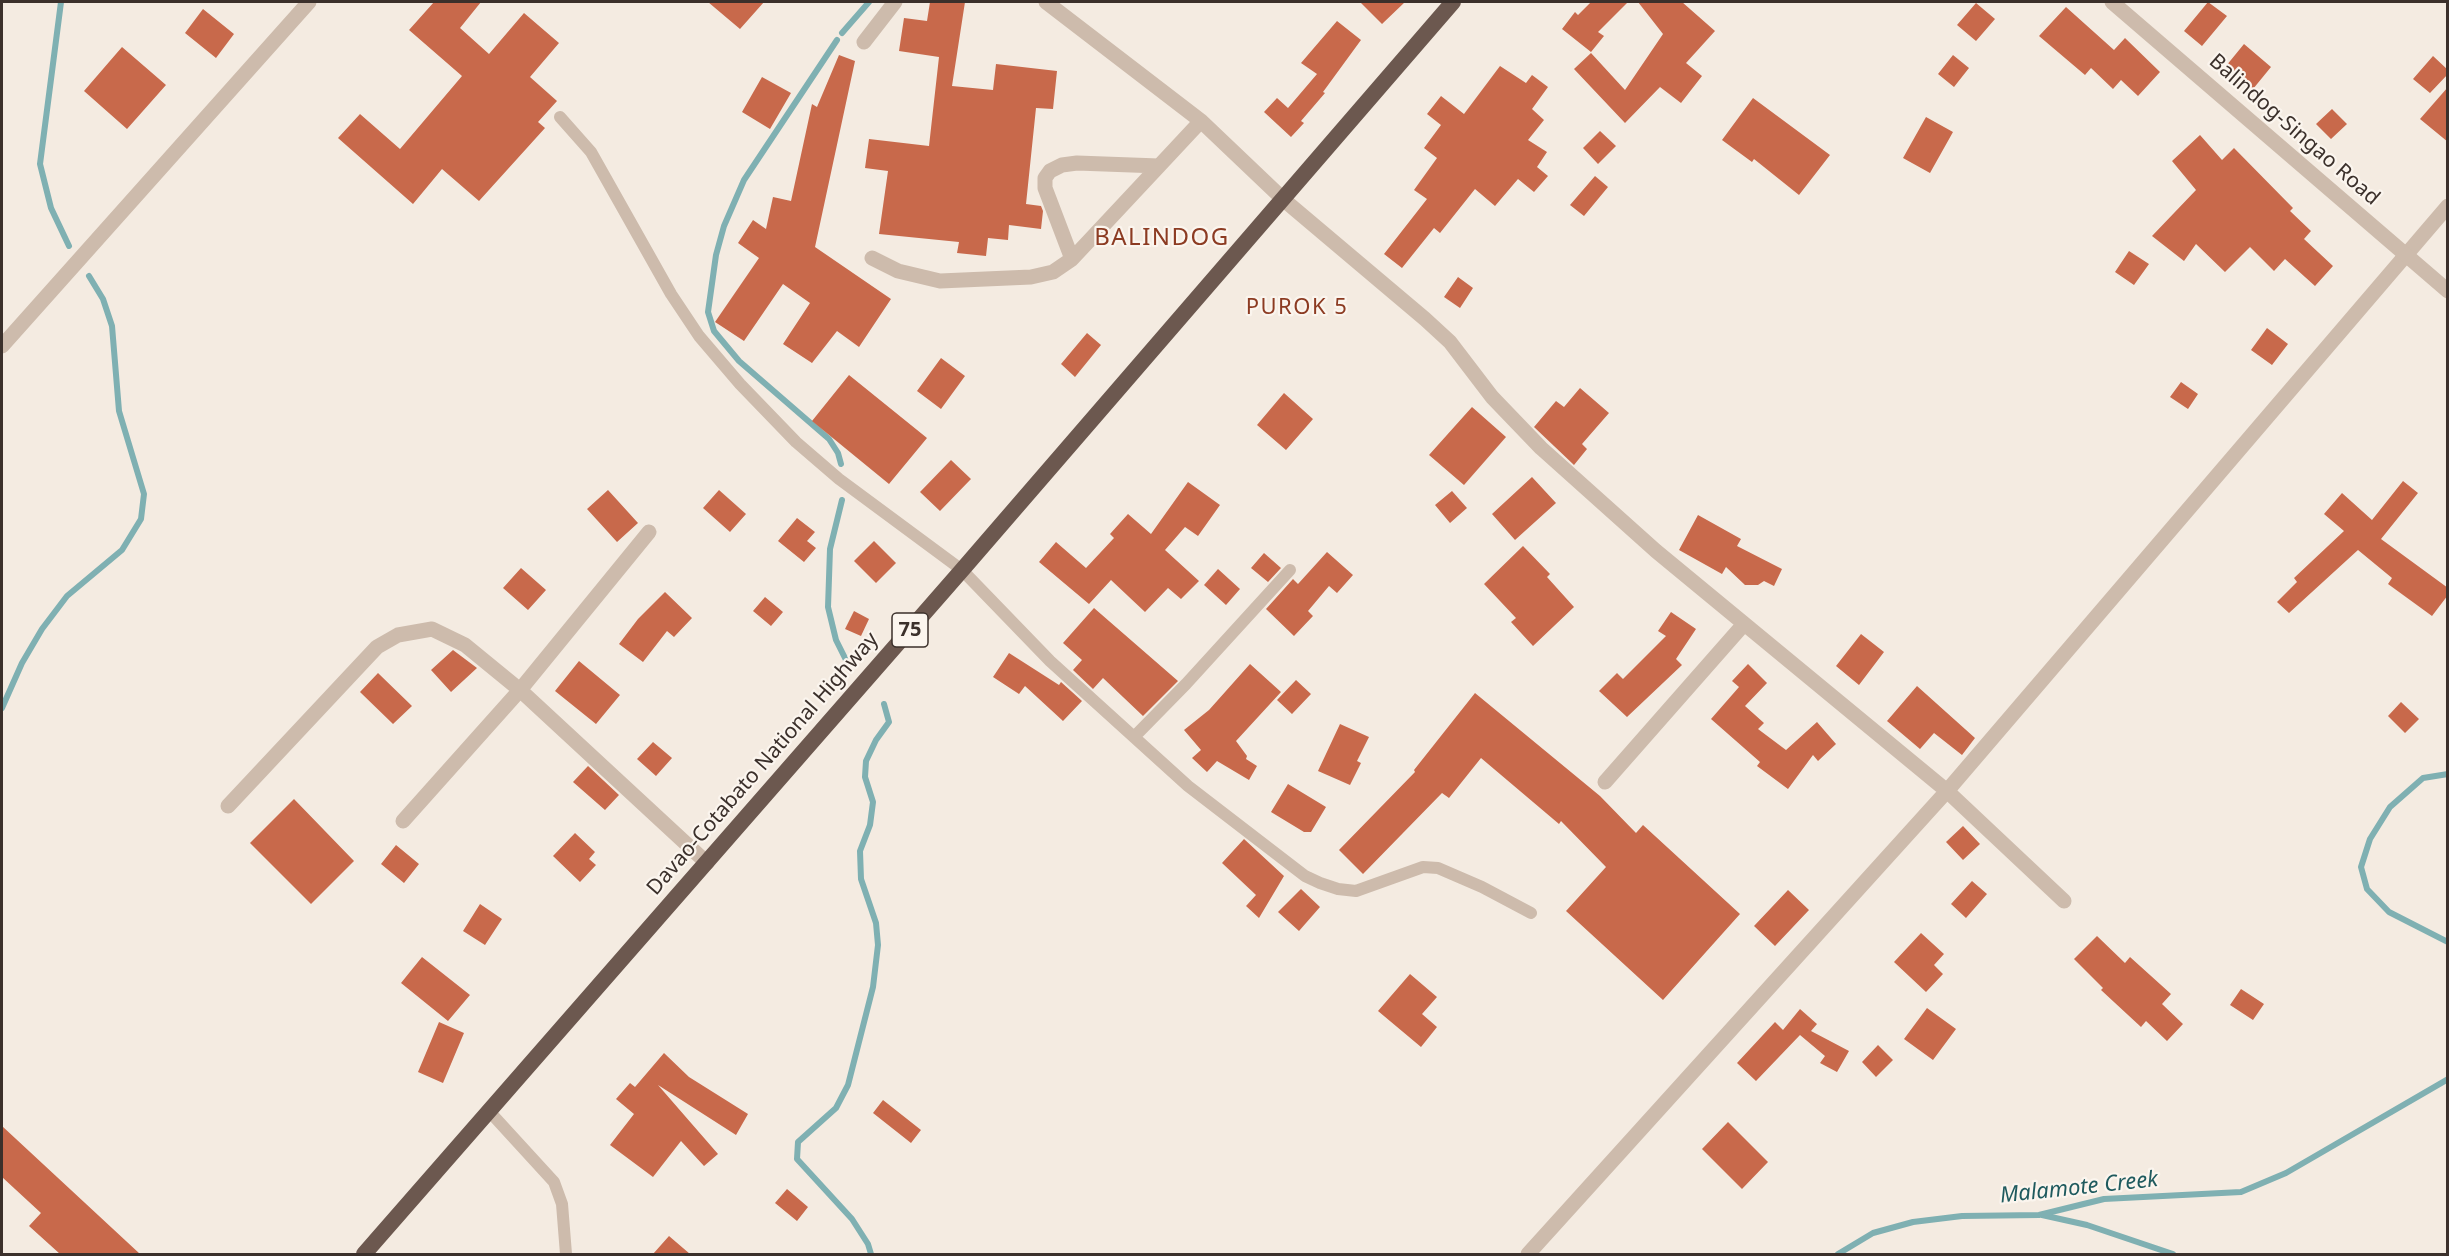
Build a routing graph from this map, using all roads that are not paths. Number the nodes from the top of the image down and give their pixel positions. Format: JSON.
{"nodes":[{"id":1,"x":309,"y":2,"type":"edge"},
{"id":2,"x":895,"y":2,"type":"edge"},
{"id":3,"x":1046,"y":2,"type":"edge"},
{"id":4,"x":1453,"y":2,"type":"edge"},
{"id":5,"x":2112,"y":2,"type":"edge"},
{"id":6,"x":864,"y":42,"type":"dead end"},
{"id":7,"x":561,"y":117,"type":"dead end"},
{"id":8,"x":1201,"y":121,"type":"junction"},
{"id":9,"x":1159,"y":166,"type":"junction"},
{"id":10,"x":1284,"y":200,"type":"junction"},
{"id":11,"x":2448,"y":206,"type":"edge"},
{"id":12,"x":2406,"y":255,"type":"junction"},
{"id":13,"x":872,"y":258,"type":"dead end"},
{"id":14,"x":1072,"y":260,"type":"junction"},
{"id":15,"x":2448,"y":291,"type":"edge"},
{"id":16,"x":2,"y":346,"type":"edge"},
{"id":17,"x":649,"y":532,"type":"dead end"},
{"id":18,"x":962,"y":570,"type":"junction"},
{"id":19,"x":1290,"y":570,"type":"dead end"},
{"id":20,"x":1744,"y":624,"type":"junction"},
{"id":21,"x":520,"y":690,"type":"junction"},
{"id":22,"x":1134,"y":737,"type":"junction"},
{"id":23,"x":1605,"y":782,"type":"dead end"},
{"id":24,"x":1947,"y":791,"type":"junction"},
{"id":25,"x":228,"y":806,"type":"dead end"},
{"id":26,"x":403,"y":821,"type":"dead end"},
{"id":27,"x":707,"y":863,"type":"junction"},
{"id":28,"x":2064,"y":901,"type":"dead end"},
{"id":29,"x":1531,"y":913,"type":"dead end"},
{"id":30,"x":489,"y":1111,"type":"junction"},
{"id":31,"x":364,"y":1254,"type":"edge"},
{"id":32,"x":566,"y":1254,"type":"edge"},
{"id":33,"x":1528,"y":1254,"type":"edge"}],
"edges":[{"from":1,"to":16,"type":"street"},
{"from":2,"to":6,"type":"street"},
{"from":3,"to":8,"type":"street"},
{"from":4,"to":10,"type":"highway","name":"Davao-Cotabato National Highway","number":"75"},
{"from":5,"to":12,"type":"street","name":"Balindog-Singao Road"},
{"from":7,"to":18,"type":"lane"},
{"from":8,"to":9,"type":"street"},
{"from":8,"to":10,"type":"street"},
{"from":9,"to":14,"type":"street"},
{"from":9,"to":14,"type":"street"},
{"from":10,"to":18,"type":"highway","name":"Davao-Cotabato National Highway","number":"75"},
{"from":10,"to":20,"type":"street"},
{"from":11,"to":12,"type":"street"},
{"from":12,"to":15,"type":"street","name":"Balindog-Singao Road"},
{"from":12,"to":24,"type":"street"},
{"from":13,"to":14,"type":"street"},
{"from":17,"to":21,"type":"street"},
{"from":18,"to":22,"type":"lane"},
{"from":18,"to":27,"type":"highway","name":"Davao-Cotabato National Highway","number":"75"},
{"from":19,"to":22,"type":"lane"},
{"from":20,"to":23,"type":"street"},
{"from":20,"to":24,"type":"street"},
{"from":21,"to":25,"type":"street"},
{"from":21,"to":26,"type":"street"},
{"from":21,"to":27,"type":"street"},
{"from":22,"to":29,"type":"lane"},
{"from":24,"to":28,"type":"street"},
{"from":24,"to":33,"type":"street"},
{"from":27,"to":30,"type":"highway","name":"Davao-Cotabato National Highway","number":"75"},
{"from":30,"to":31,"type":"highway","name":"Davao-Cotabato National Highway","number":"75"},
{"from":30,"to":32,"type":"lane"}]}
